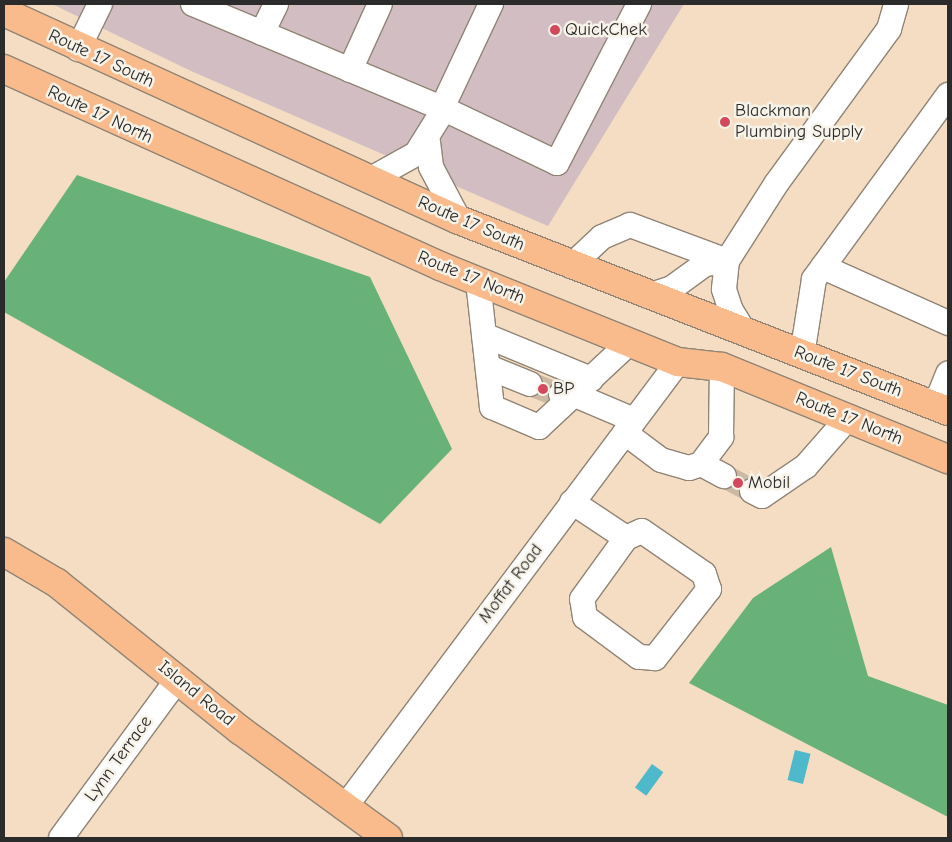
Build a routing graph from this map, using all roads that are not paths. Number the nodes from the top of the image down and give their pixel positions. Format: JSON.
{"nodes":[{"id":1,"x":100,"y":4,"type":"edge"},
{"id":2,"x":193,"y":4,"type":"edge"},
{"id":3,"x":276,"y":4,"type":"edge"},
{"id":4,"x":380,"y":4,"type":"edge"},
{"id":5,"x":491,"y":4,"type":"edge"},
{"id":6,"x":639,"y":4,"type":"edge"},
{"id":7,"x":896,"y":4,"type":"edge"},
{"id":8,"x":4,"y":12,"type":"edge"},
{"id":9,"x":262,"y":33,"type":"junction"},
{"id":10,"x":78,"y":49,"type":"junction"},
{"id":11,"x":4,"y":69,"type":"edge"},
{"id":12,"x":350,"y":70,"type":"junction"},
{"id":13,"x":948,"y":95,"type":"edge"},
{"id":14,"x":443,"y":108,"type":"junction"},
{"id":15,"x":428,"y":142,"type":"junction"},
{"id":16,"x":369,"y":180,"type":"junction"},
{"id":17,"x":459,"y":220,"type":"junction"},
{"id":18,"x":727,"y":261,"type":"junction"},
{"id":19,"x":571,"y":266,"type":"junction"},
{"id":20,"x":823,"y":267,"type":"junction"},
{"id":21,"x":478,"y":281,"type":"junction"},
{"id":22,"x":648,"y":296,"type":"junction"},
{"id":23,"x":948,"y":324,"type":"edge"},
{"id":24,"x":745,"y":333,"type":"junction"},
{"id":25,"x":484,"y":335,"type":"junction"},
{"id":26,"x":630,"y":342,"type":"junction"},
{"id":27,"x":802,"y":355,"type":"junction"},
{"id":28,"x":678,"y":362,"type":"junction"},
{"id":29,"x":488,"y":367,"type":"junction"},
{"id":30,"x":722,"y":367,"type":"junction"},
{"id":31,"x":948,"y":374,"type":"edge"},
{"id":32,"x":530,"y":384,"type":"tunnel mouth"},
{"id":33,"x":574,"y":389,"type":"junction"},
{"id":34,"x":942,"y":408,"type":"edge"},
{"id":35,"x":848,"y":418,"type":"junction"},
{"id":36,"x":629,"y":426,"type":"junction"},
{"id":37,"x":948,"y":459,"type":"edge"},
{"id":38,"x":701,"y":464,"type":"junction"},
{"id":39,"x":724,"y":476,"type":"tunnel mouth"},
{"id":40,"x":752,"y":491,"type":"tunnel mouth"},
{"id":41,"x":572,"y":502,"type":"junction"},
{"id":42,"x":626,"y":538,"type":"junction"},
{"id":43,"x":4,"y":552,"type":"edge"},
{"id":44,"x":178,"y":680,"type":"junction"},
{"id":45,"x":345,"y":807,"type":"junction"},
{"id":46,"x":61,"y":838,"type":"edge"},
{"id":47,"x":388,"y":838,"type":"edge"}],
"edges":[{"from":1,"to":10,"type":"street"},
{"from":2,"to":9,"type":"street"},
{"from":3,"to":9,"type":"street"},
{"from":4,"to":12,"type":"street"},
{"from":5,"to":14,"type":"street"},
{"from":6,"to":14,"type":"street"},
{"from":7,"to":18,"type":"street"},
{"from":8,"to":10,"type":"main road","name":"Route 17 South"},
{"from":9,"to":12,"type":"street"},
{"from":10,"to":16,"type":"main road","name":"Route 17 South"},
{"from":11,"to":21,"type":"main road","name":"Route 17 North"},
{"from":12,"to":14,"type":"street"},
{"from":13,"to":20,"type":"street"},
{"from":14,"to":15,"type":"street"},
{"from":15,"to":16,"type":"street"},
{"from":15,"to":17,"type":"street"},
{"from":16,"to":17,"type":"main road","name":"Route 17 South"},
{"from":17,"to":19,"type":"main road","name":"Route 17 South"},
{"from":18,"to":19,"type":"street"},
{"from":18,"to":22,"type":"street"},
{"from":18,"to":24,"type":"street"},
{"from":19,"to":22,"type":"main road","name":"Route 17 South"},
{"from":20,"to":23,"type":"street"},
{"from":20,"to":27,"type":"street"},
{"from":21,"to":25,"type":"street"},
{"from":21,"to":26,"type":"main road","name":"Route 17 North"},
{"from":22,"to":24,"type":"main road","name":"Route 17 South"},
{"from":24,"to":27,"type":"main road","name":"Route 17 South"},
{"from":25,"to":29,"type":"street"},
{"from":25,"to":33,"type":"street"},
{"from":26,"to":28,"type":"main road","name":"Route 17 North"},
{"from":26,"to":33,"type":"street"},
{"from":27,"to":34,"type":"main road","name":"Route 17 South"},
{"from":28,"to":30,"type":"main road","name":"Route 17 North"},
{"from":28,"to":36,"type":"street","name":"Moffat Road"},
{"from":29,"to":32,"type":"street"},
{"from":29,"to":33,"type":"street"},
{"from":30,"to":35,"type":"main road","name":"Route 17 North"},
{"from":30,"to":38,"type":"street"},
{"from":31,"to":34,"type":"street"},
{"from":33,"to":36,"type":"street"},
{"from":35,"to":37,"type":"main road","name":"Route 17 North"},
{"from":35,"to":40,"type":"street"},
{"from":36,"to":38,"type":"street"},
{"from":36,"to":41,"type":"street","name":"Moffat Road"},
{"from":38,"to":39,"type":"street"},
{"from":41,"to":42,"type":"street"},
{"from":41,"to":45,"type":"street","name":"Moffat Road"},
{"from":42,"to":42,"type":"street"},
{"from":43,"to":44,"type":"main road","name":"Island Road"},
{"from":44,"to":45,"type":"main road","name":"Island Road"},
{"from":44,"to":46,"type":"street","name":"Lynn Terrace"},
{"from":45,"to":47,"type":"main road","name":"Island Road"}]}
